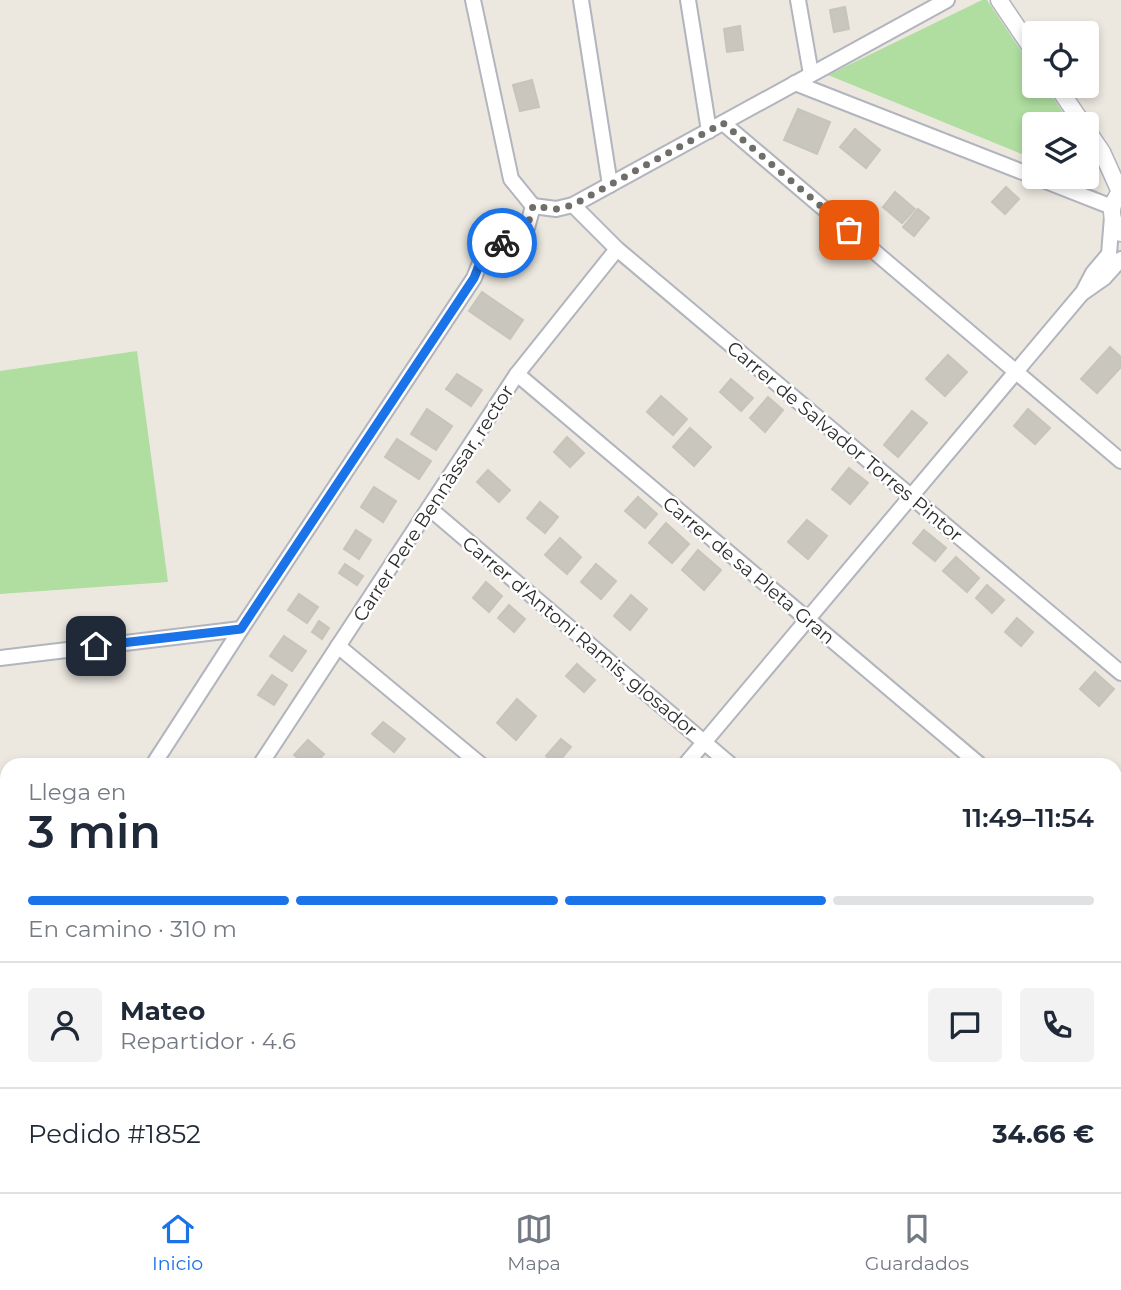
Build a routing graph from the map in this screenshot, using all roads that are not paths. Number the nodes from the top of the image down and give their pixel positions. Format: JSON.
{"nodes":[{"id":1,"x":474,"y":0,"type":"edge"},
{"id":2,"x":581,"y":0,"type":"edge"},
{"id":3,"x":688,"y":0,"type":"edge"},
{"id":4,"x":798,"y":0,"type":"edge"},
{"id":5,"x":947,"y":0,"type":"edge"},
{"id":6,"x":999,"y":0,"type":"edge"},
{"id":7,"x":1022,"y":34,"type":"edge"},
{"id":8,"x":811,"y":74,"type":"junction"},
{"id":9,"x":795,"y":83,"type":"junction"},
{"id":10,"x":723,"y":123,"type":"junction"},
{"id":11,"x":709,"y":131,"type":"junction"},
{"id":12,"x":1099,"y":148,"type":"edge"},
{"id":13,"x":1102,"y":152,"type":"junction"},
{"id":14,"x":1121,"y":167,"type":"edge"},
{"id":15,"x":610,"y":185,"type":"junction"},
{"id":16,"x":1120,"y":191,"type":"edge"},
{"id":17,"x":573,"y":205,"type":"junction"},
{"id":18,"x":533,"y":206,"type":"junction"},
{"id":19,"x":1112,"y":212,"type":"junction"},
{"id":20,"x":1121,"y":233,"type":"edge"},
{"id":21,"x":617,"y":249,"type":"junction"},
{"id":22,"x":1121,"y":259,"type":"edge"},
{"id":23,"x":1083,"y":292,"type":"junction"},
{"id":24,"x":1017,"y":372,"type":"junction"},
{"id":25,"x":517,"y":374,"type":"junction"},
{"id":26,"x":1121,"y":461,"type":"edge"},
{"id":27,"x":912,"y":496,"type":"junction"},
{"id":28,"x":429,"y":508,"type":"junction"},
{"id":29,"x":808,"y":619,"type":"junction"},
{"id":30,"x":241,"y":629,"type":"junction"},
{"id":31,"x":338,"y":646,"type":"junction"},
{"id":32,"x":0,"y":658,"type":"edge"},
{"id":33,"x":1121,"y":673,"type":"edge"},
{"id":34,"x":704,"y":742,"type":"junction"},
{"id":35,"x":158,"y":758,"type":"edge"},
{"id":36,"x":265,"y":758,"type":"edge"},
{"id":37,"x":473,"y":758,"type":"edge"},
{"id":38,"x":691,"y":758,"type":"edge"},
{"id":39,"x":723,"y":758,"type":"edge"},
{"id":40,"x":972,"y":758,"type":"edge"}],
"edges":[{"from":1,"to":18,"type":"street"},
{"from":2,"to":15,"type":"street"},
{"from":3,"to":11,"type":"street"},
{"from":4,"to":8,"type":"street"},
{"from":5,"to":8,"type":"street"},
{"from":6,"to":7,"type":"street"},
{"from":8,"to":9,"type":"street"},
{"from":9,"to":10,"type":"street"},
{"from":9,"to":19,"type":"street"},
{"from":10,"to":11,"type":"street"},
{"from":10,"to":24,"type":"street"},
{"from":11,"to":15,"type":"street"},
{"from":12,"to":13,"type":"street"},
{"from":13,"to":14,"type":"street"},
{"from":13,"to":16,"type":"street"},
{"from":15,"to":17,"type":"street"},
{"from":16,"to":19,"type":"street"},
{"from":17,"to":18,"type":"street"},
{"from":17,"to":21,"type":"street","name":"Carrer de Salvador Torres Pintor"},
{"from":18,"to":30,"type":"street"},
{"from":19,"to":20,"type":"street"},
{"from":19,"to":23,"type":"street"},
{"from":21,"to":25,"type":"street","name":"Carrer Pere Bennàssar, rector"},
{"from":21,"to":27,"type":"street","name":"Carrer de Salvador Torres Pintor"},
{"from":22,"to":23,"type":"street"},
{"from":23,"to":24,"type":"street"},
{"from":24,"to":26,"type":"street"},
{"from":24,"to":27,"type":"street"},
{"from":25,"to":28,"type":"street","name":"Carrer Pere Bennàssar, rector"},
{"from":25,"to":29,"type":"street","name":"Carrer de sa Pleta Gran"},
{"from":27,"to":29,"type":"street"},
{"from":27,"to":33,"type":"street","name":"Carrer de Salvador Torres Pintor"},
{"from":28,"to":31,"type":"street","name":"Carrer Pere Bennàssar, rector"},
{"from":28,"to":34,"type":"street","name":"Carrer d'Antoni Ramis, glosador"},
{"from":29,"to":34,"type":"street"},
{"from":29,"to":40,"type":"street","name":"Carrer de sa Pleta Gran"},
{"from":30,"to":32,"type":"street"},
{"from":30,"to":35,"type":"street"},
{"from":31,"to":36,"type":"street","name":"Carrer Pere Bennàssar, rector"},
{"from":31,"to":37,"type":"street"},
{"from":34,"to":38,"type":"street"},
{"from":34,"to":39,"type":"street","name":"Carrer d'Antoni Ramis, glosador"}]}
